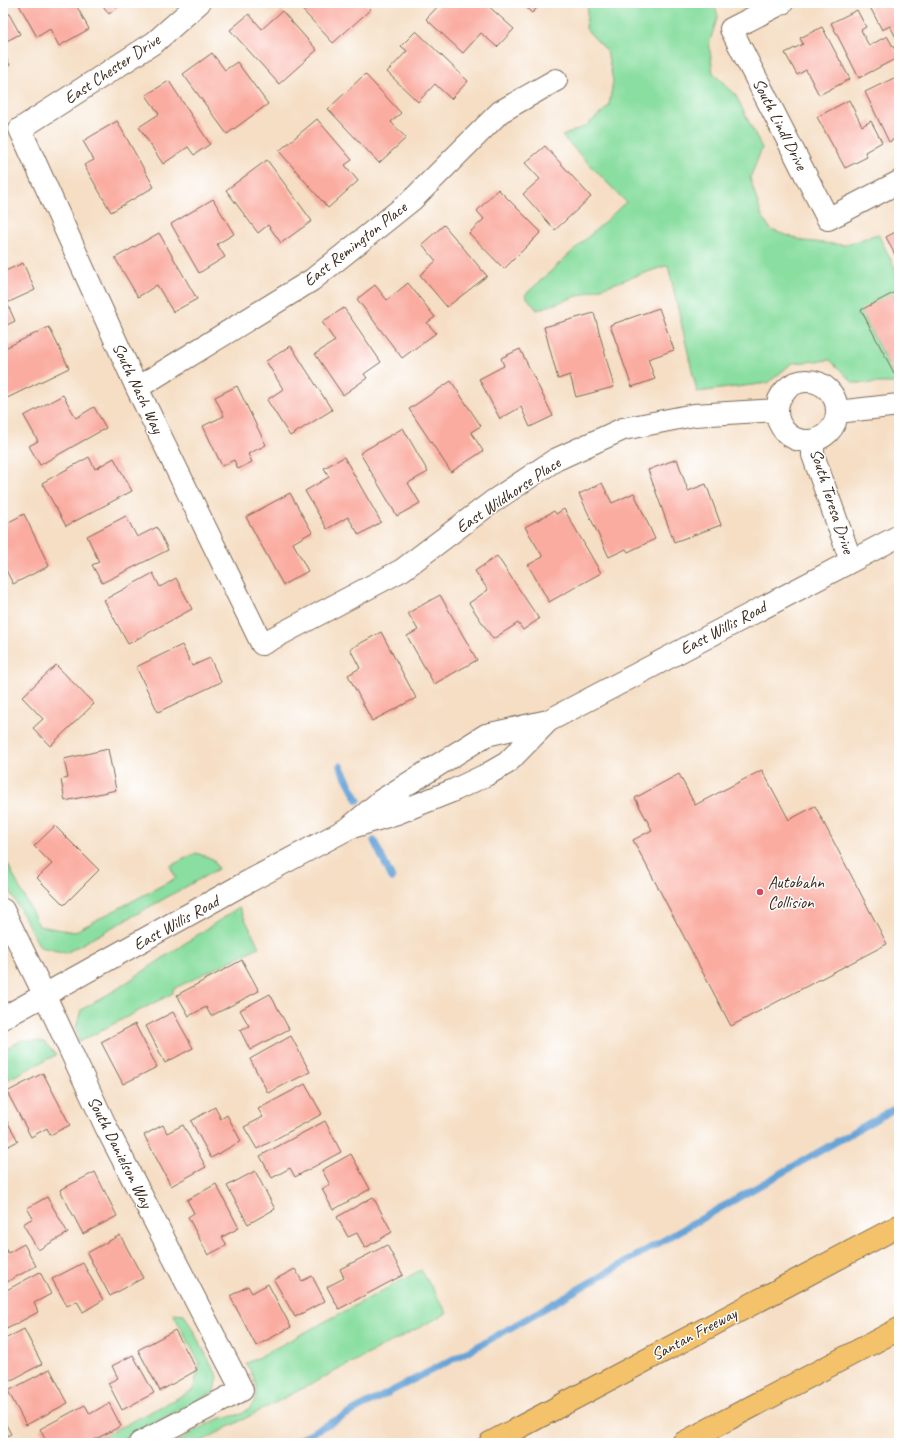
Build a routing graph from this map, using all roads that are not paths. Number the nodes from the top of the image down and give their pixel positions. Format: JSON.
{"nodes":[{"id":1,"x":199,"y":3,"type":"edge"},
{"id":2,"x":782,"y":3,"type":"edge"},
{"id":3,"x":556,"y":80,"type":"dead end"},
{"id":4,"x":20,"y":129,"type":"joint"},
{"id":5,"x":899,"y":182,"type":"edge"},
{"id":6,"x":137,"y":388,"type":"junction"},
{"id":7,"x":899,"y":405,"type":"edge"},
{"id":8,"x":776,"y":410,"type":"junction"},
{"id":9,"x":837,"y":412,"type":"junction"},
{"id":10,"x":813,"y":441,"type":"junction"},
{"id":11,"x":899,"y":536,"type":"edge"},
{"id":12,"x":851,"y":561,"type":"junction"},
{"id":13,"x":262,"y":644,"type":"joint"},
{"id":14,"x":538,"y":727,"type":"junction"},
{"id":15,"x":349,"y":828,"type":"junction"},
{"id":16,"x":3,"y":910,"type":"edge"},
{"id":17,"x":45,"y":996,"type":"junction"},
{"id":18,"x":3,"y":1018,"type":"edge"},
{"id":19,"x":899,"y":1226,"type":"edge"},
{"id":20,"x":899,"y":1329,"type":"edge"},
{"id":21,"x":140,"y":1443,"type":"edge"},
{"id":22,"x":490,"y":1443,"type":"edge"},
{"id":23,"x":683,"y":1443,"type":"edge"}],
"edges":[{"from":1,"to":4,"type":"street","name":"East Chester Drive"},
{"from":2,"to":5,"type":"street","name":"South Lindl Drive"},
{"from":3,"to":6,"type":"street","name":"East Remington Place"},
{"from":4,"to":6,"type":"street","name":"South Nash Way"},
{"from":6,"to":13,"type":"street","name":"South Nash Way"},
{"from":7,"to":9,"type":"street"},
{"from":8,"to":9,"type":"street"},
{"from":8,"to":10,"type":"street"},
{"from":8,"to":13,"type":"street","name":"East Wildhorse Place"},
{"from":9,"to":10,"type":"street"},
{"from":10,"to":12,"type":"street","name":"South Teresa Drive"},
{"from":11,"to":12,"type":"street","name":"East Willis Road"},
{"from":12,"to":14,"type":"street","name":"East Willis Road"},
{"from":14,"to":15,"type":"street","name":"East Willis Road"},
{"from":14,"to":15,"type":"street","name":"East Willis Road"},
{"from":15,"to":17,"type":"street","name":"East Willis Road"},
{"from":16,"to":17,"type":"street","name":"South Danielson Way"},
{"from":17,"to":18,"type":"street","name":"East Willis Road"},
{"from":17,"to":21,"type":"street","name":"South Danielson Way"},
{"from":19,"to":22,"type":"highway","name":"Santan Freeway"},
{"from":20,"to":23,"type":"highway"}]}
